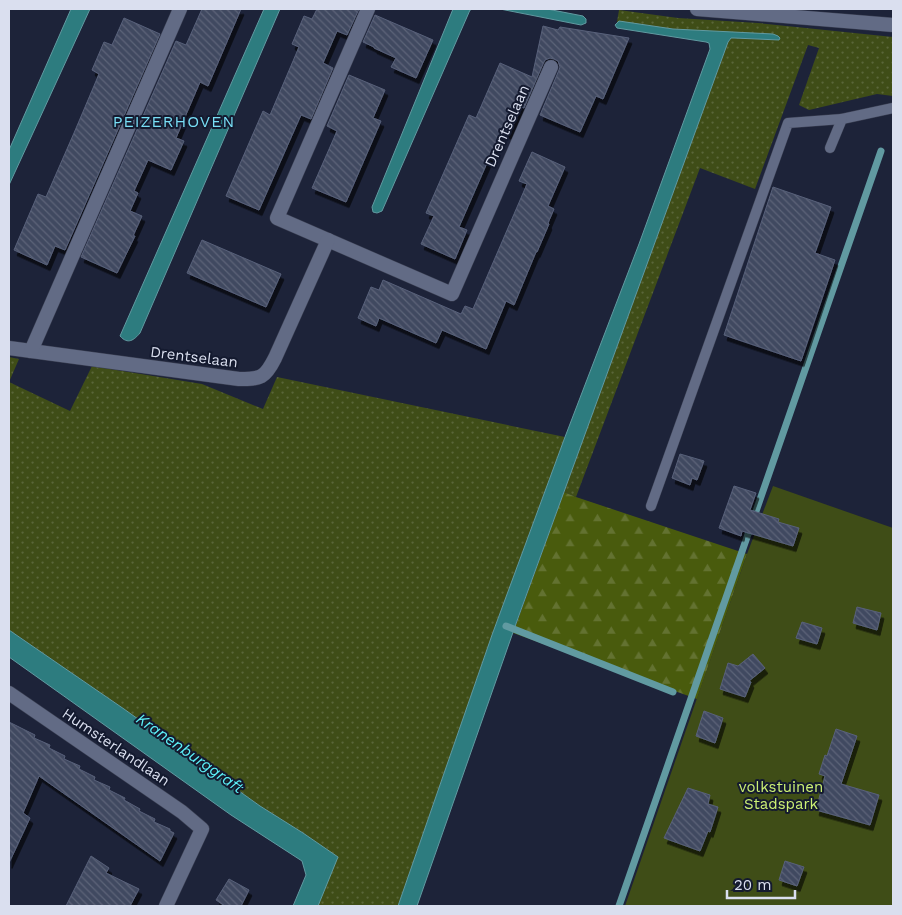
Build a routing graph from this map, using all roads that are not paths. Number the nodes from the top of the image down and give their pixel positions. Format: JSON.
{"nodes":[{"id":1,"x":180,"y":9,"type":"edge"},
{"id":2,"x":368,"y":9,"type":"edge"},
{"id":3,"x":697,"y":9,"type":"edge"},
{"id":4,"x":893,"y":25,"type":"edge"},
{"id":5,"x":551,"y":67,"type":"dead end"},
{"id":6,"x":893,"y":108,"type":"edge"},
{"id":7,"x":842,"y":119,"type":"junction"},
{"id":8,"x":830,"y":148,"type":"dead end"},
{"id":9,"x":328,"y":240,"type":"junction"},
{"id":10,"x":9,"y":348,"type":"edge"},
{"id":11,"x":31,"y":351,"type":"junction"},
{"id":12,"x":651,"y":506,"type":"dead end"},
{"id":13,"x":9,"y":693,"type":"edge"},
{"id":14,"x":166,"y":906,"type":"edge"}],
"edges":[{"from":1,"to":11,"type":"street"},
{"from":2,"to":9,"type":"street","name":"Drentselaan"},
{"from":3,"to":4,"type":"street"},
{"from":5,"to":9,"type":"street","name":"Drentselaan"},
{"from":6,"to":7,"type":"lane"},
{"from":7,"to":8,"type":"lane"},
{"from":7,"to":12,"type":"lane"},
{"from":9,"to":11,"type":"street","name":"Drentselaan"},
{"from":10,"to":11,"type":"street","name":"Drentselaan"},
{"from":13,"to":14,"type":"street","name":"Humsterlandlaan"}]}
